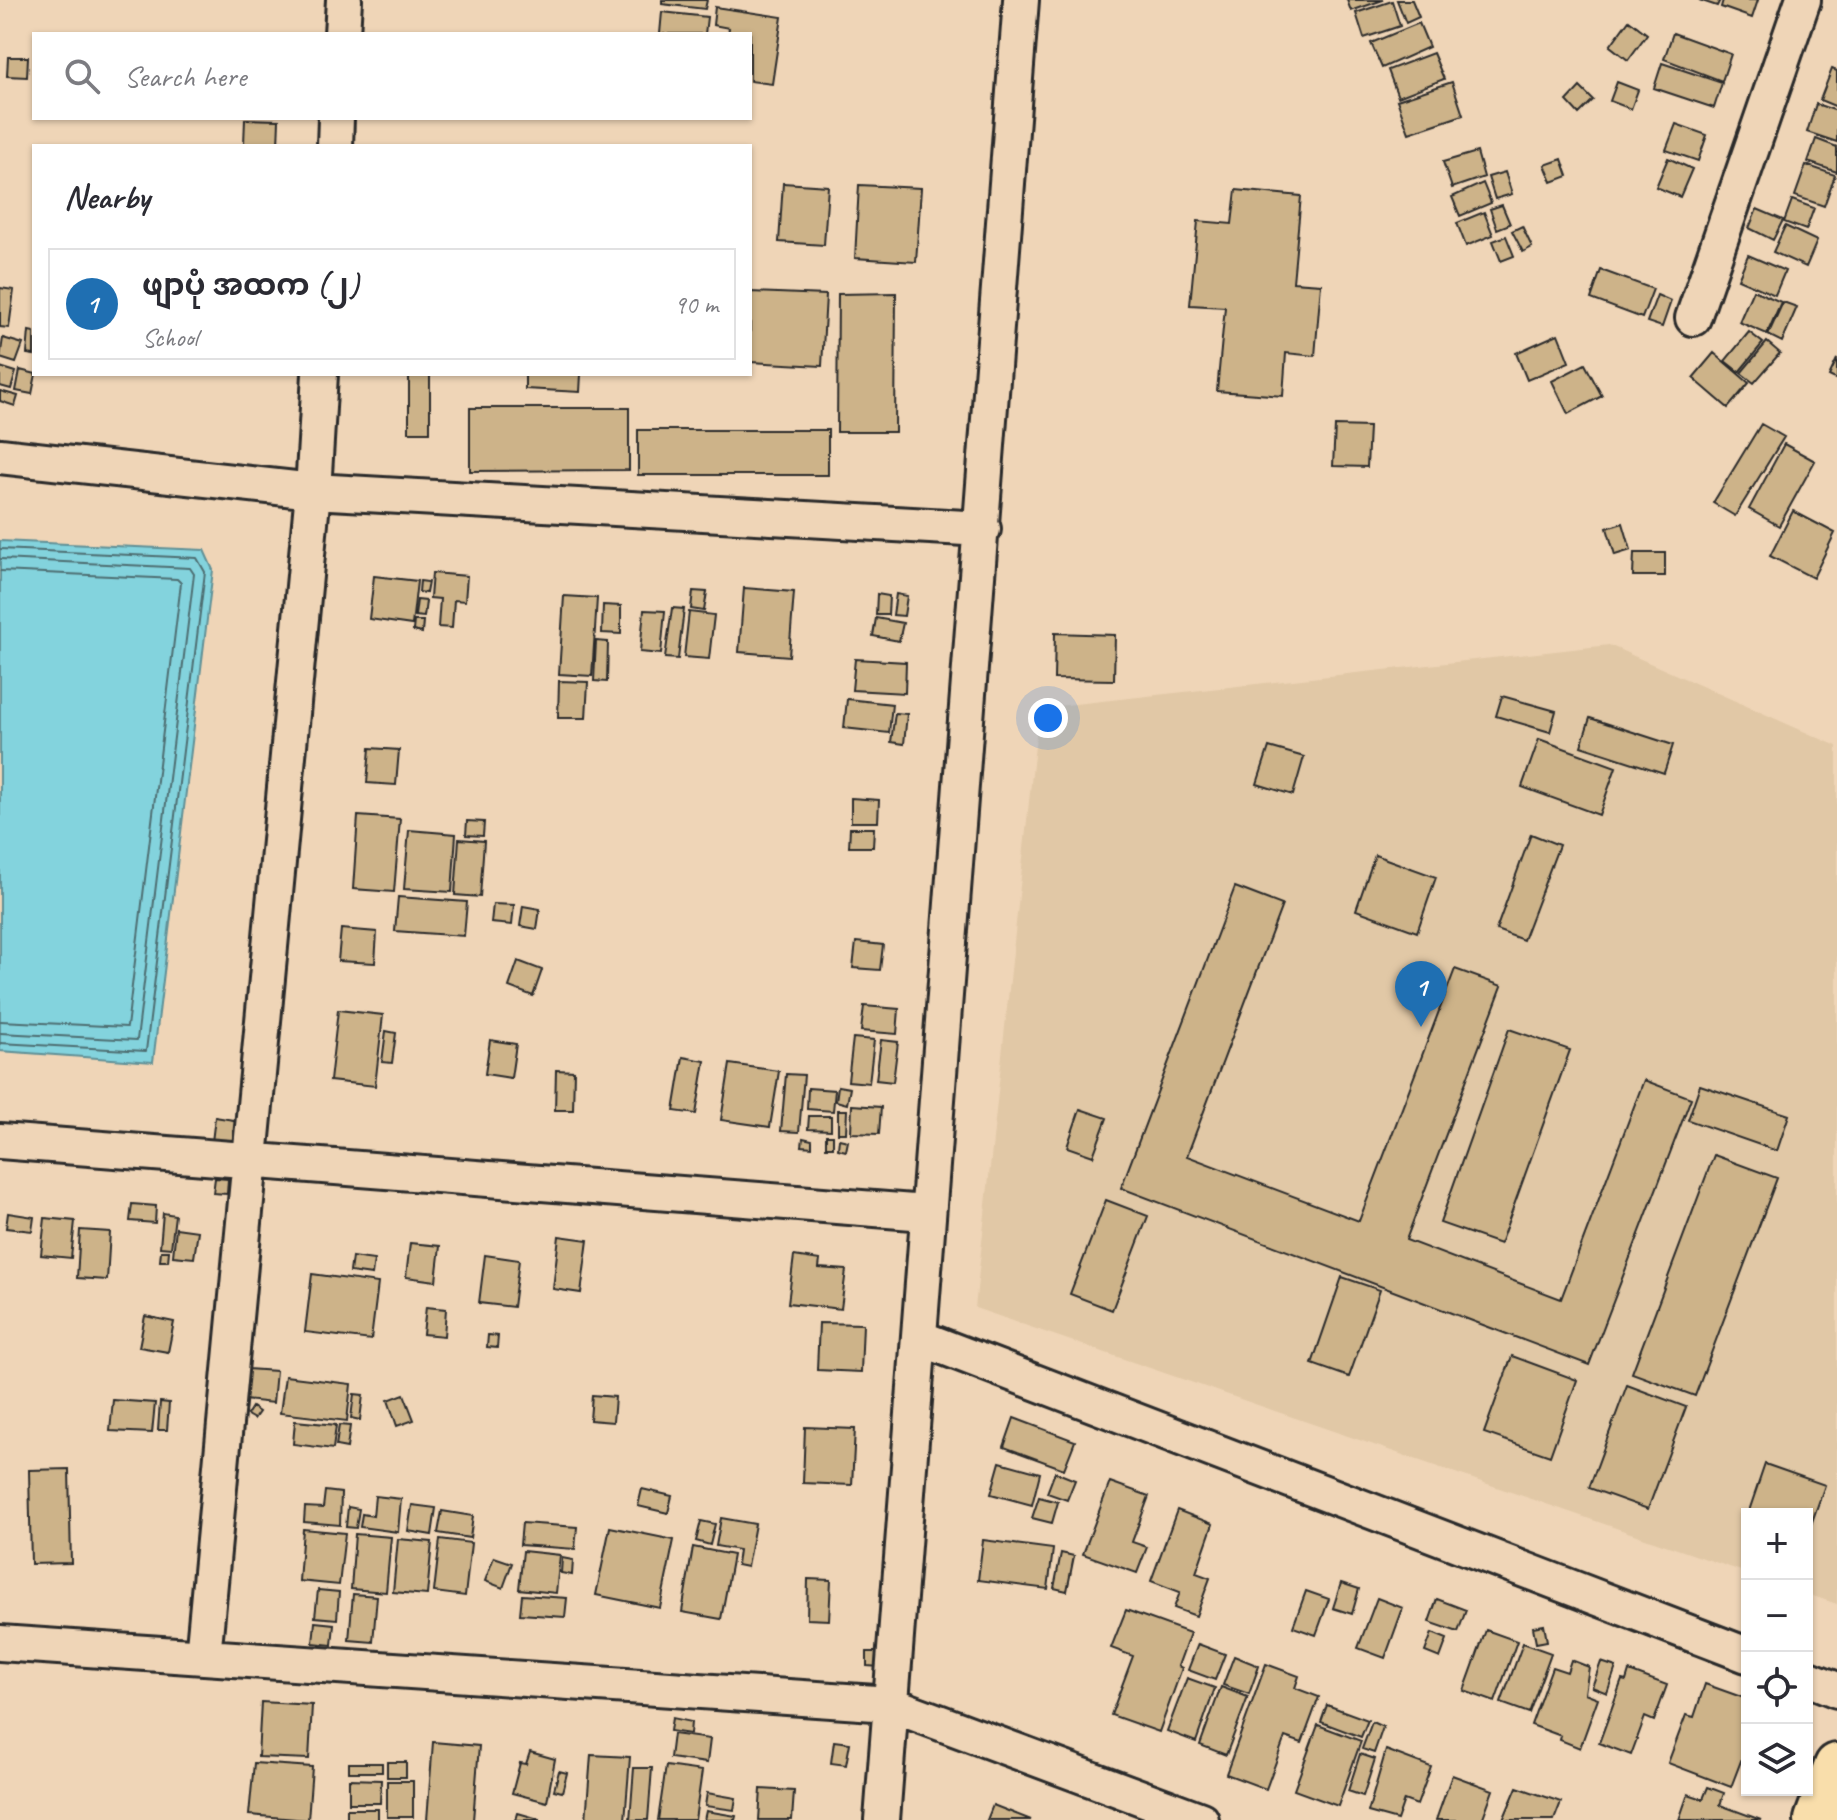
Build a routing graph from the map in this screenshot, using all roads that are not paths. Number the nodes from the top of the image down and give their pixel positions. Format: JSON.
{"nodes":[{"id":1,"x":344,"y":0,"type":"edge"},
{"id":2,"x":1021,"y":0,"type":"edge"},
{"id":3,"x":1803,"y":0,"type":"edge"},
{"id":4,"x":342,"y":32,"type":"edge"},
{"id":5,"x":336,"y":120,"type":"edge"},
{"id":6,"x":335,"y":144,"type":"edge"},
{"id":7,"x":1693,"y":318,"type":"dead end"},
{"id":8,"x":320,"y":376,"type":"edge"},
{"id":9,"x":0,"y":456,"type":"edge"},
{"id":10,"x":313,"y":491,"type":"junction"},
{"id":11,"x":983,"y":529,"type":"junction"},
{"id":12,"x":0,"y":1141,"type":"edge"},
{"id":13,"x":250,"y":1160,"type":"junction"},
{"id":14,"x":926,"y":1213,"type":"junction"},
{"id":15,"x":920,"y":1338,"type":"junction"},
{"id":16,"x":0,"y":1643,"type":"edge"},
{"id":17,"x":1741,"y":1653,"type":"edge"},
{"id":18,"x":203,"y":1657,"type":"junction"},
{"id":19,"x":1813,"y":1680,"type":"edge"},
{"id":20,"x":1837,"y":1690,"type":"edge"},
{"id":21,"x":890,"y":1704,"type":"junction"},
{"id":22,"x":1837,"y":1766,"type":"edge"},
{"id":23,"x":882,"y":1820,"type":"edge"},
{"id":24,"x":1201,"y":1820,"type":"edge"},
{"id":25,"x":1817,"y":1820,"type":"edge"}],
"edges":[{"from":1,"to":4,"type":"street"},
{"from":2,"to":11,"type":"street"},
{"from":3,"to":7,"type":"street"},
{"from":5,"to":6,"type":"street"},
{"from":8,"to":10,"type":"street"},
{"from":9,"to":10,"type":"street"},
{"from":10,"to":11,"type":"street"},
{"from":10,"to":13,"type":"street"},
{"from":11,"to":14,"type":"street"},
{"from":12,"to":13,"type":"street"},
{"from":13,"to":14,"type":"street"},
{"from":13,"to":18,"type":"street"},
{"from":14,"to":15,"type":"street"},
{"from":15,"to":17,"type":"street"},
{"from":15,"to":21,"type":"street"},
{"from":16,"to":18,"type":"street"},
{"from":18,"to":21,"type":"street"},
{"from":19,"to":20,"type":"street"},
{"from":21,"to":23,"type":"street"},
{"from":21,"to":24,"type":"street"},
{"from":22,"to":25,"type":"highway"}]}
